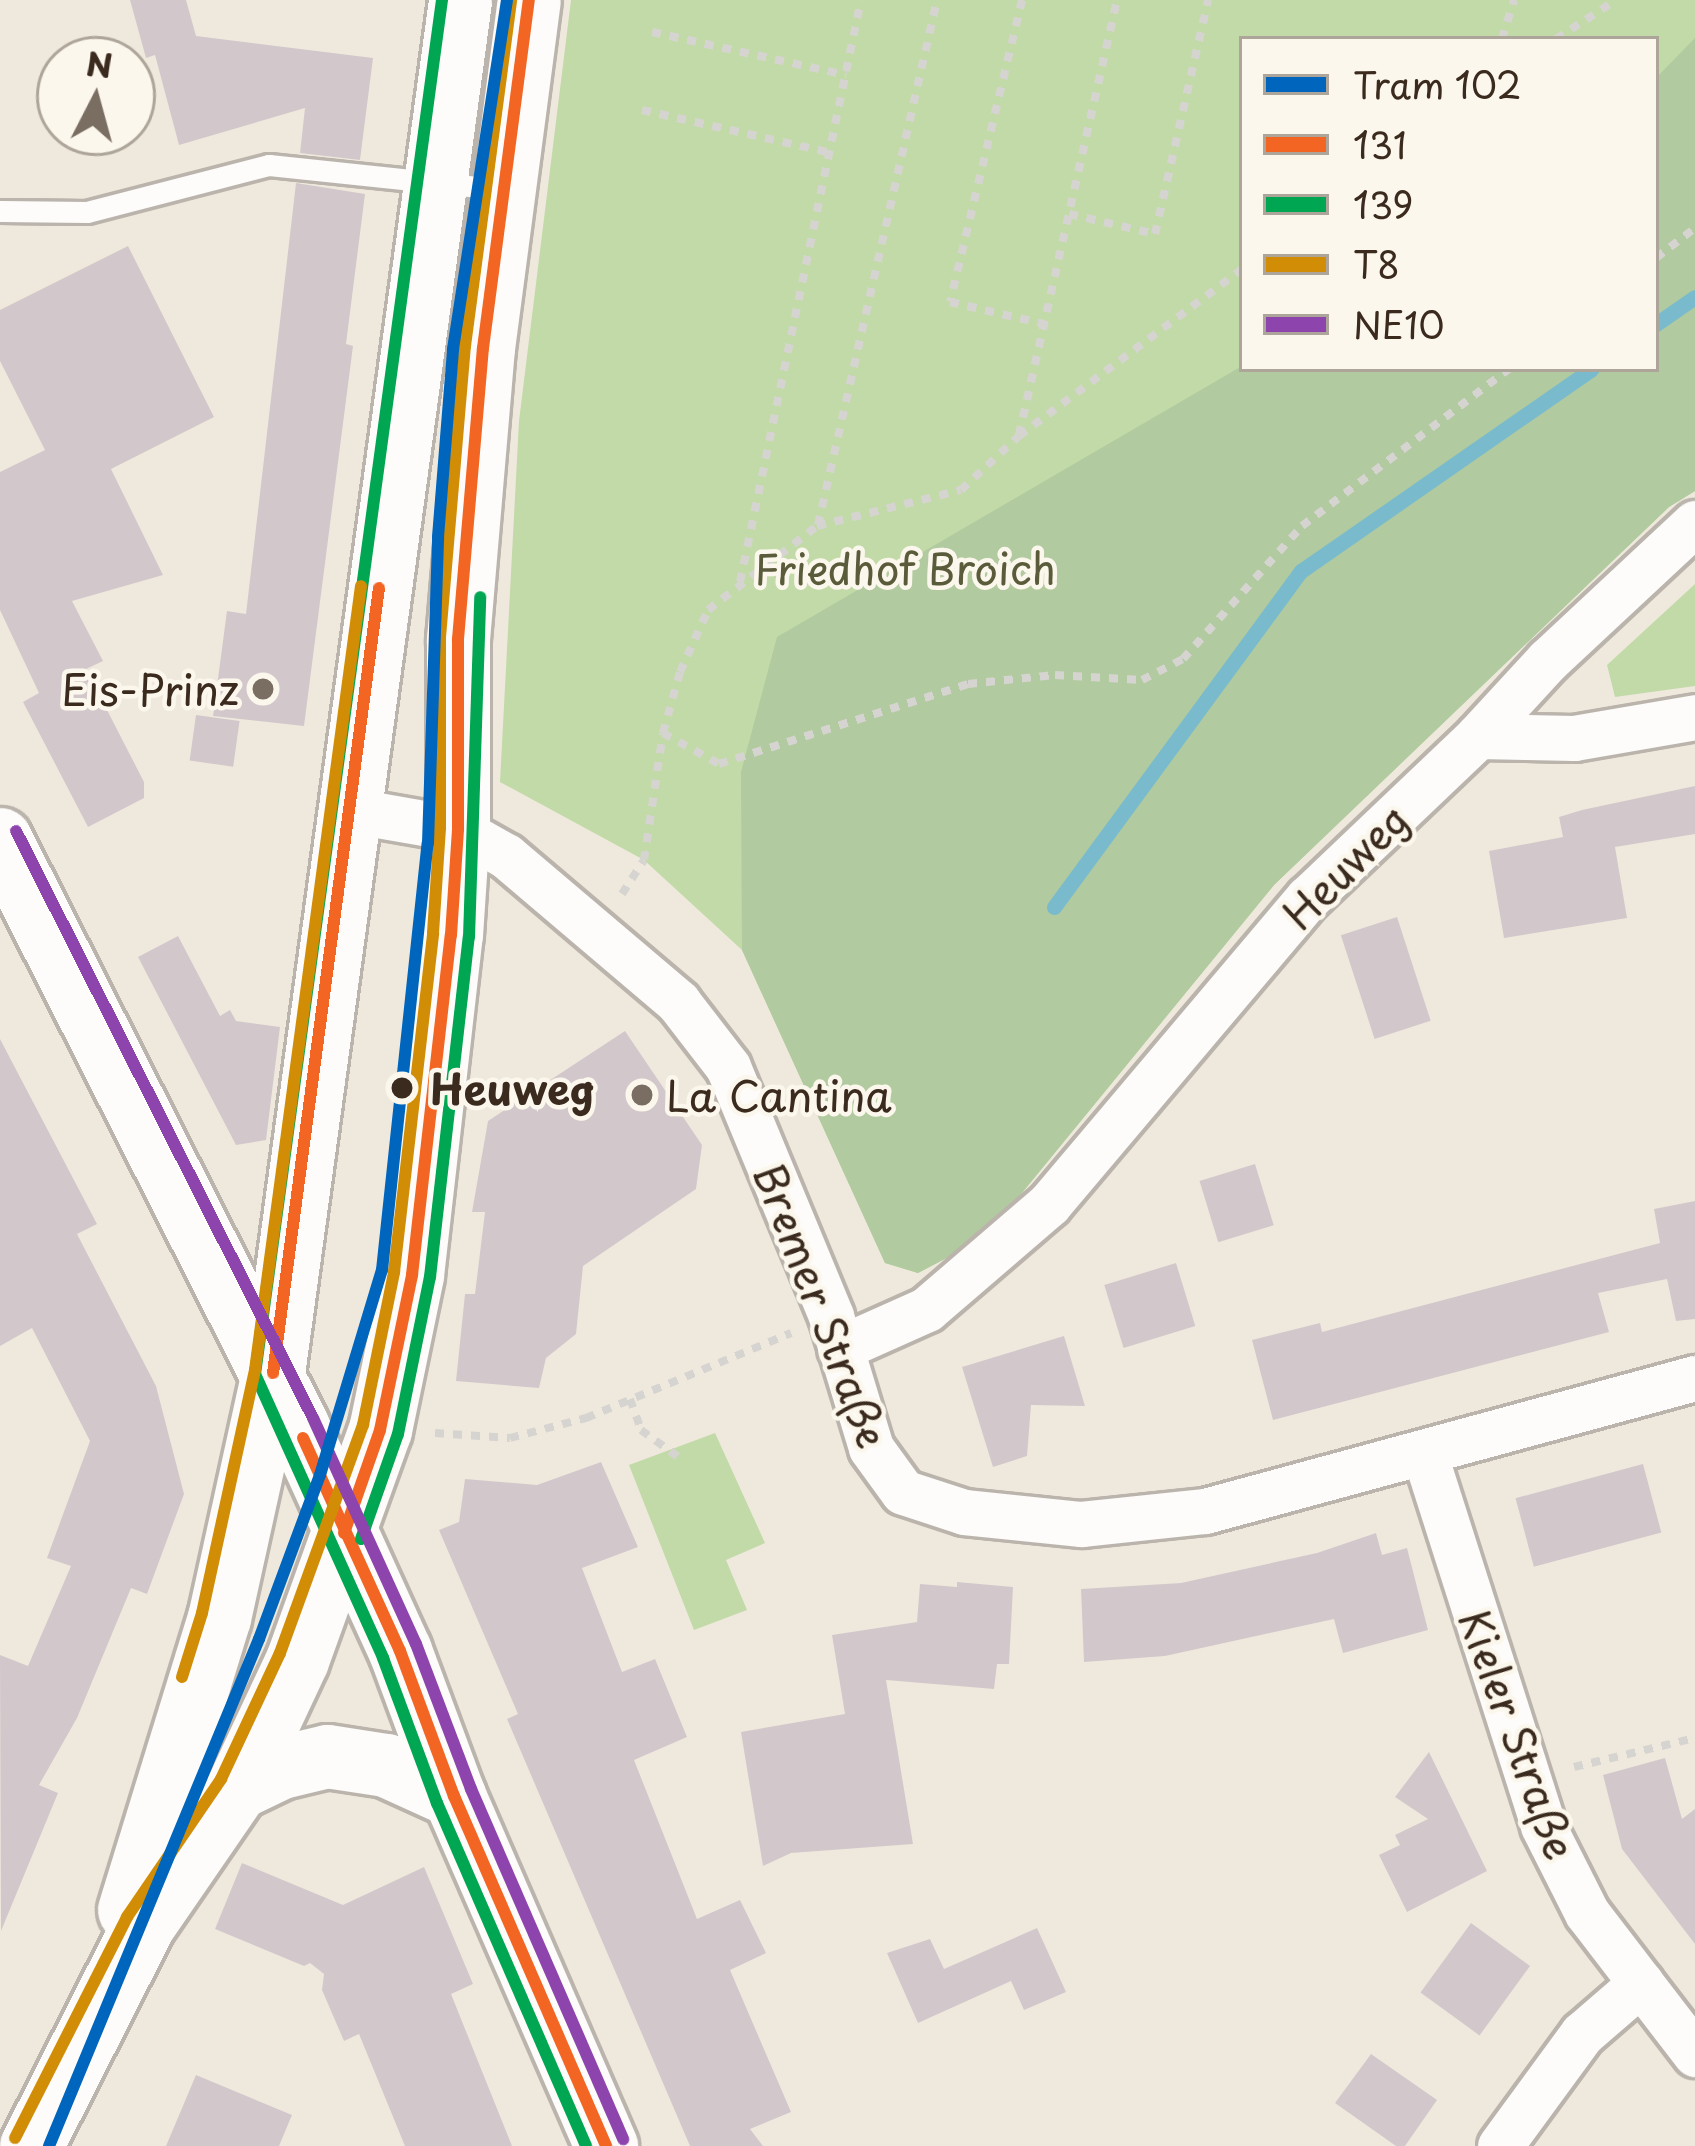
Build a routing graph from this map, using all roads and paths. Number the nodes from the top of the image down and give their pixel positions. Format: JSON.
{"nodes":[{"id":1,"x":460,"y":0,"type":"edge"},
{"id":2,"x":529,"y":0,"type":"edge"},
{"id":3,"x":858,"y":0,"type":"edge"},
{"id":4,"x":937,"y":0,"type":"edge"},
{"id":5,"x":1022,"y":0,"type":"edge"},
{"id":6,"x":1117,"y":0,"type":"edge"},
{"id":7,"x":1208,"y":0,"type":"edge"},
{"id":8,"x":1514,"y":0,"type":"edge"},
{"id":9,"x":1616,"y":0,"type":"edge"},
{"id":10,"x":652,"y":32,"type":"dead end"},
{"id":11,"x":1503,"y":36,"type":"edge"},
{"id":12,"x":1561,"y":36,"type":"edge"},
{"id":13,"x":846,"y":76,"type":"junction"},
{"id":14,"x":643,"y":110,"type":"dead end"},
{"id":15,"x":832,"y":153,"type":"junction"},
{"id":16,"x":436,"y":181,"type":"junction"},
{"id":17,"x":504,"y":190,"type":"junction"},
{"id":18,"x":0,"y":211,"type":"edge"},
{"id":19,"x":1069,"y":214,"type":"junction"},
{"id":20,"x":1695,"y":228,"type":"edge"},
{"id":21,"x":1659,"y":255,"type":"edge"},
{"id":22,"x":1239,"y":270,"type":"edge"},
{"id":23,"x":1044,"y":324,"type":"junction"},
{"id":24,"x":1505,"y":372,"type":"edge"},
{"id":25,"x":1019,"y":436,"type":"junction"},
{"id":26,"x":1695,"y":523,"type":"edge"},
{"id":27,"x":817,"y":526,"type":"junction"},
{"id":28,"x":740,"y":584,"type":"junction"},
{"id":29,"x":1695,"y":717,"type":"edge"},
{"id":30,"x":663,"y":734,"type":"junction"},
{"id":31,"x":1478,"y":736,"type":"junction"},
{"id":32,"x":349,"y":810,"type":"junction"},
{"id":33,"x":458,"y":829,"type":"junction"},
{"id":34,"x":0,"y":839,"type":"edge"},
{"id":35,"x":598,"y":930,"type":"junction"},
{"id":36,"x":835,"y":1332,"type":"junction"},
{"id":37,"x":272,"y":1373,"type":"junction"},
{"id":38,"x":1695,"y":1378,"type":"edge"},
{"id":39,"x":630,"y":1399,"type":"junction"},
{"id":40,"x":380,"y":1430,"type":"junction"},
{"id":41,"x":1424,"y":1452,"type":"junction"},
{"id":42,"x":681,"y":1459,"type":"dead end"},
{"id":43,"x":344,"y":1533,"type":"junction"},
{"id":44,"x":1695,"y":1738,"type":"edge"},
{"id":45,"x":1525,"y":1778,"type":"junction"},
{"id":46,"x":237,"y":1788,"type":"junction"},
{"id":47,"x":454,"y":1796,"type":"junction"},
{"id":48,"x":1641,"y":1984,"type":"junction"},
{"id":49,"x":98,"y":2006,"type":"junction"},
{"id":50,"x":1695,"y":2054,"type":"edge"},
{"id":51,"x":31,"y":2146,"type":"edge"},
{"id":52,"x":606,"y":2146,"type":"edge"},
{"id":53,"x":1500,"y":2146,"type":"edge"}],
"edges":[{"from":1,"to":16,"type":"main road"},
{"from":2,"to":17,"type":"main road"},
{"from":3,"to":13,"type":"path"},
{"from":4,"to":27,"type":"path"},
{"from":5,"to":23,"type":"path"},
{"from":6,"to":19,"type":"path"},
{"from":7,"to":19,"type":"path"},
{"from":8,"to":11,"type":"path"},
{"from":9,"to":12,"type":"path"},
{"from":10,"to":13,"type":"path"},
{"from":13,"to":15,"type":"path"},
{"from":14,"to":15,"type":"path"},
{"from":15,"to":28,"type":"path"},
{"from":16,"to":17,"type":"lane"},
{"from":16,"to":18,"type":"lane"},
{"from":16,"to":32,"type":"main road"},
{"from":17,"to":33,"type":"main road"},
{"from":19,"to":23,"type":"path"},
{"from":20,"to":21,"type":"path"},
{"from":22,"to":25,"type":"path"},
{"from":23,"to":25,"type":"path"},
{"from":24,"to":30,"type":"path"},
{"from":25,"to":27,"type":"path"},
{"from":26,"to":31,"type":"street","name":"Heuweg"},
{"from":27,"to":28,"type":"path"},
{"from":28,"to":30,"type":"path"},
{"from":29,"to":31,"type":"street"},
{"from":30,"to":35,"type":"path"},
{"from":31,"to":36,"type":"street","name":"Heuweg"},
{"from":32,"to":33,"type":"street","name":"Bremer Straße"},
{"from":32,"to":37,"type":"main road"},
{"from":33,"to":35,"type":"street","name":"Bremer Straße"},
{"from":33,"to":40,"type":"main road"},
{"from":34,"to":37,"type":"main road"},
{"from":35,"to":36,"type":"street","name":"Bremer Straße"},
{"from":36,"to":39,"type":"path"},
{"from":36,"to":41,"type":"street","name":"Bremer Straße"},
{"from":37,"to":43,"type":"main road"},
{"from":37,"to":49,"type":"main road"},
{"from":38,"to":41,"type":"street","name":"Bremer Straße"},
{"from":39,"to":40,"type":"path"},
{"from":39,"to":42,"type":"path"},
{"from":40,"to":43,"type":"main road"},
{"from":41,"to":45,"type":"street","name":"Kieler Straße"},
{"from":43,"to":46,"type":"main road"},
{"from":43,"to":47,"type":"main road"},
{"from":44,"to":45,"type":"path"},
{"from":45,"to":48,"type":"street","name":"Kieler Straße"},
{"from":46,"to":47,"type":"main road"},
{"from":46,"to":49,"type":"main road"},
{"from":47,"to":52,"type":"main road"},
{"from":48,"to":50,"type":"street","name":"Kieler Straße"},
{"from":48,"to":53,"type":"street"},
{"from":49,"to":51,"type":"main road"}]}
